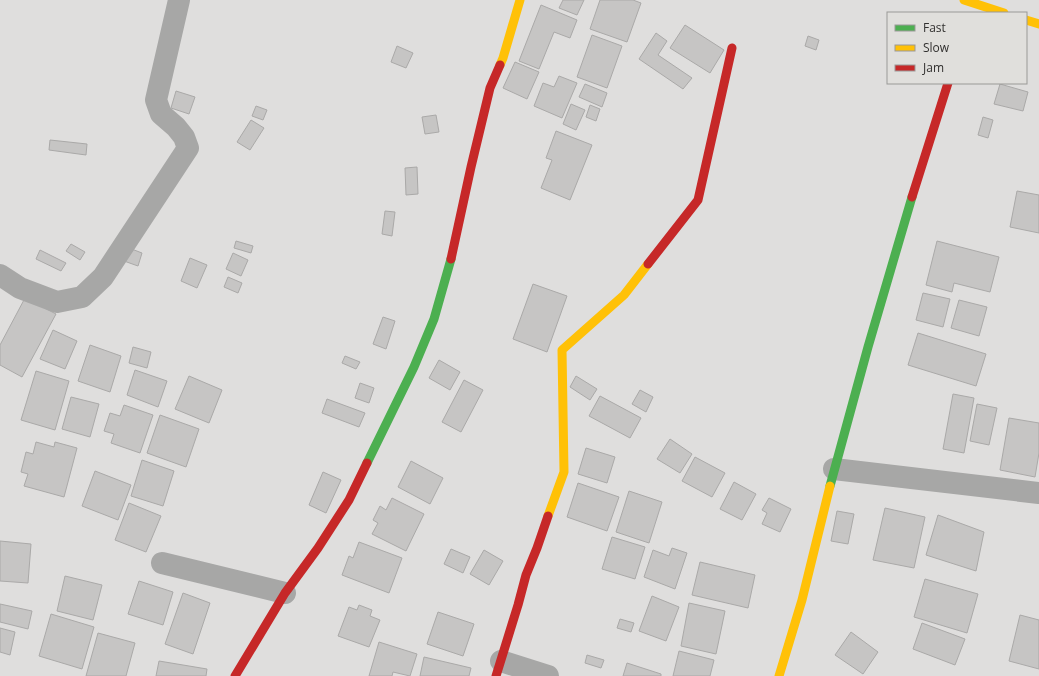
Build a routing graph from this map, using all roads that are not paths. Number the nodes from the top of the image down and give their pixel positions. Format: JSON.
{"nodes":[{"id":1,"x":179,"y":0,"type":"edge"},
{"id":2,"x":520,"y":0,"type":"edge"},
{"id":3,"x":969,"y":5,"type":"edge"},
{"id":4,"x":1000,"y":12,"type":"edge"},
{"id":5,"x":1027,"y":20,"type":"edge"},
{"id":6,"x":1039,"y":24,"type":"edge"},
{"id":7,"x":732,"y":48,"type":"dead end"},
{"id":8,"x":948,"y":84,"type":"edge"},
{"id":9,"x":0,"y":275,"type":"edge"},
{"id":10,"x":834,"y":469,"type":"junction"},
{"id":11,"x":1039,"y":493,"type":"edge"},
{"id":12,"x":162,"y":563,"type":"dead end"},
{"id":13,"x":284,"y":593,"type":"junction"},
{"id":14,"x":499,"y":669,"type":"edge"},
{"id":15,"x":234,"y":676,"type":"edge"},
{"id":16,"x":548,"y":676,"type":"edge"},
{"id":17,"x":779,"y":676,"type":"edge"}],
"edges":[{"from":1,"to":9,"type":"street"},
{"from":2,"to":13,"type":"main road"},
{"from":3,"to":4,"type":"main road"},
{"from":5,"to":6,"type":"main road"},
{"from":7,"to":14,"type":"main road"},
{"from":8,"to":10,"type":"main road"},
{"from":10,"to":11,"type":"street"},
{"from":10,"to":17,"type":"main road"},
{"from":12,"to":13,"type":"street"},
{"from":13,"to":15,"type":"main road"},
{"from":14,"to":16,"type":"street"}]}
